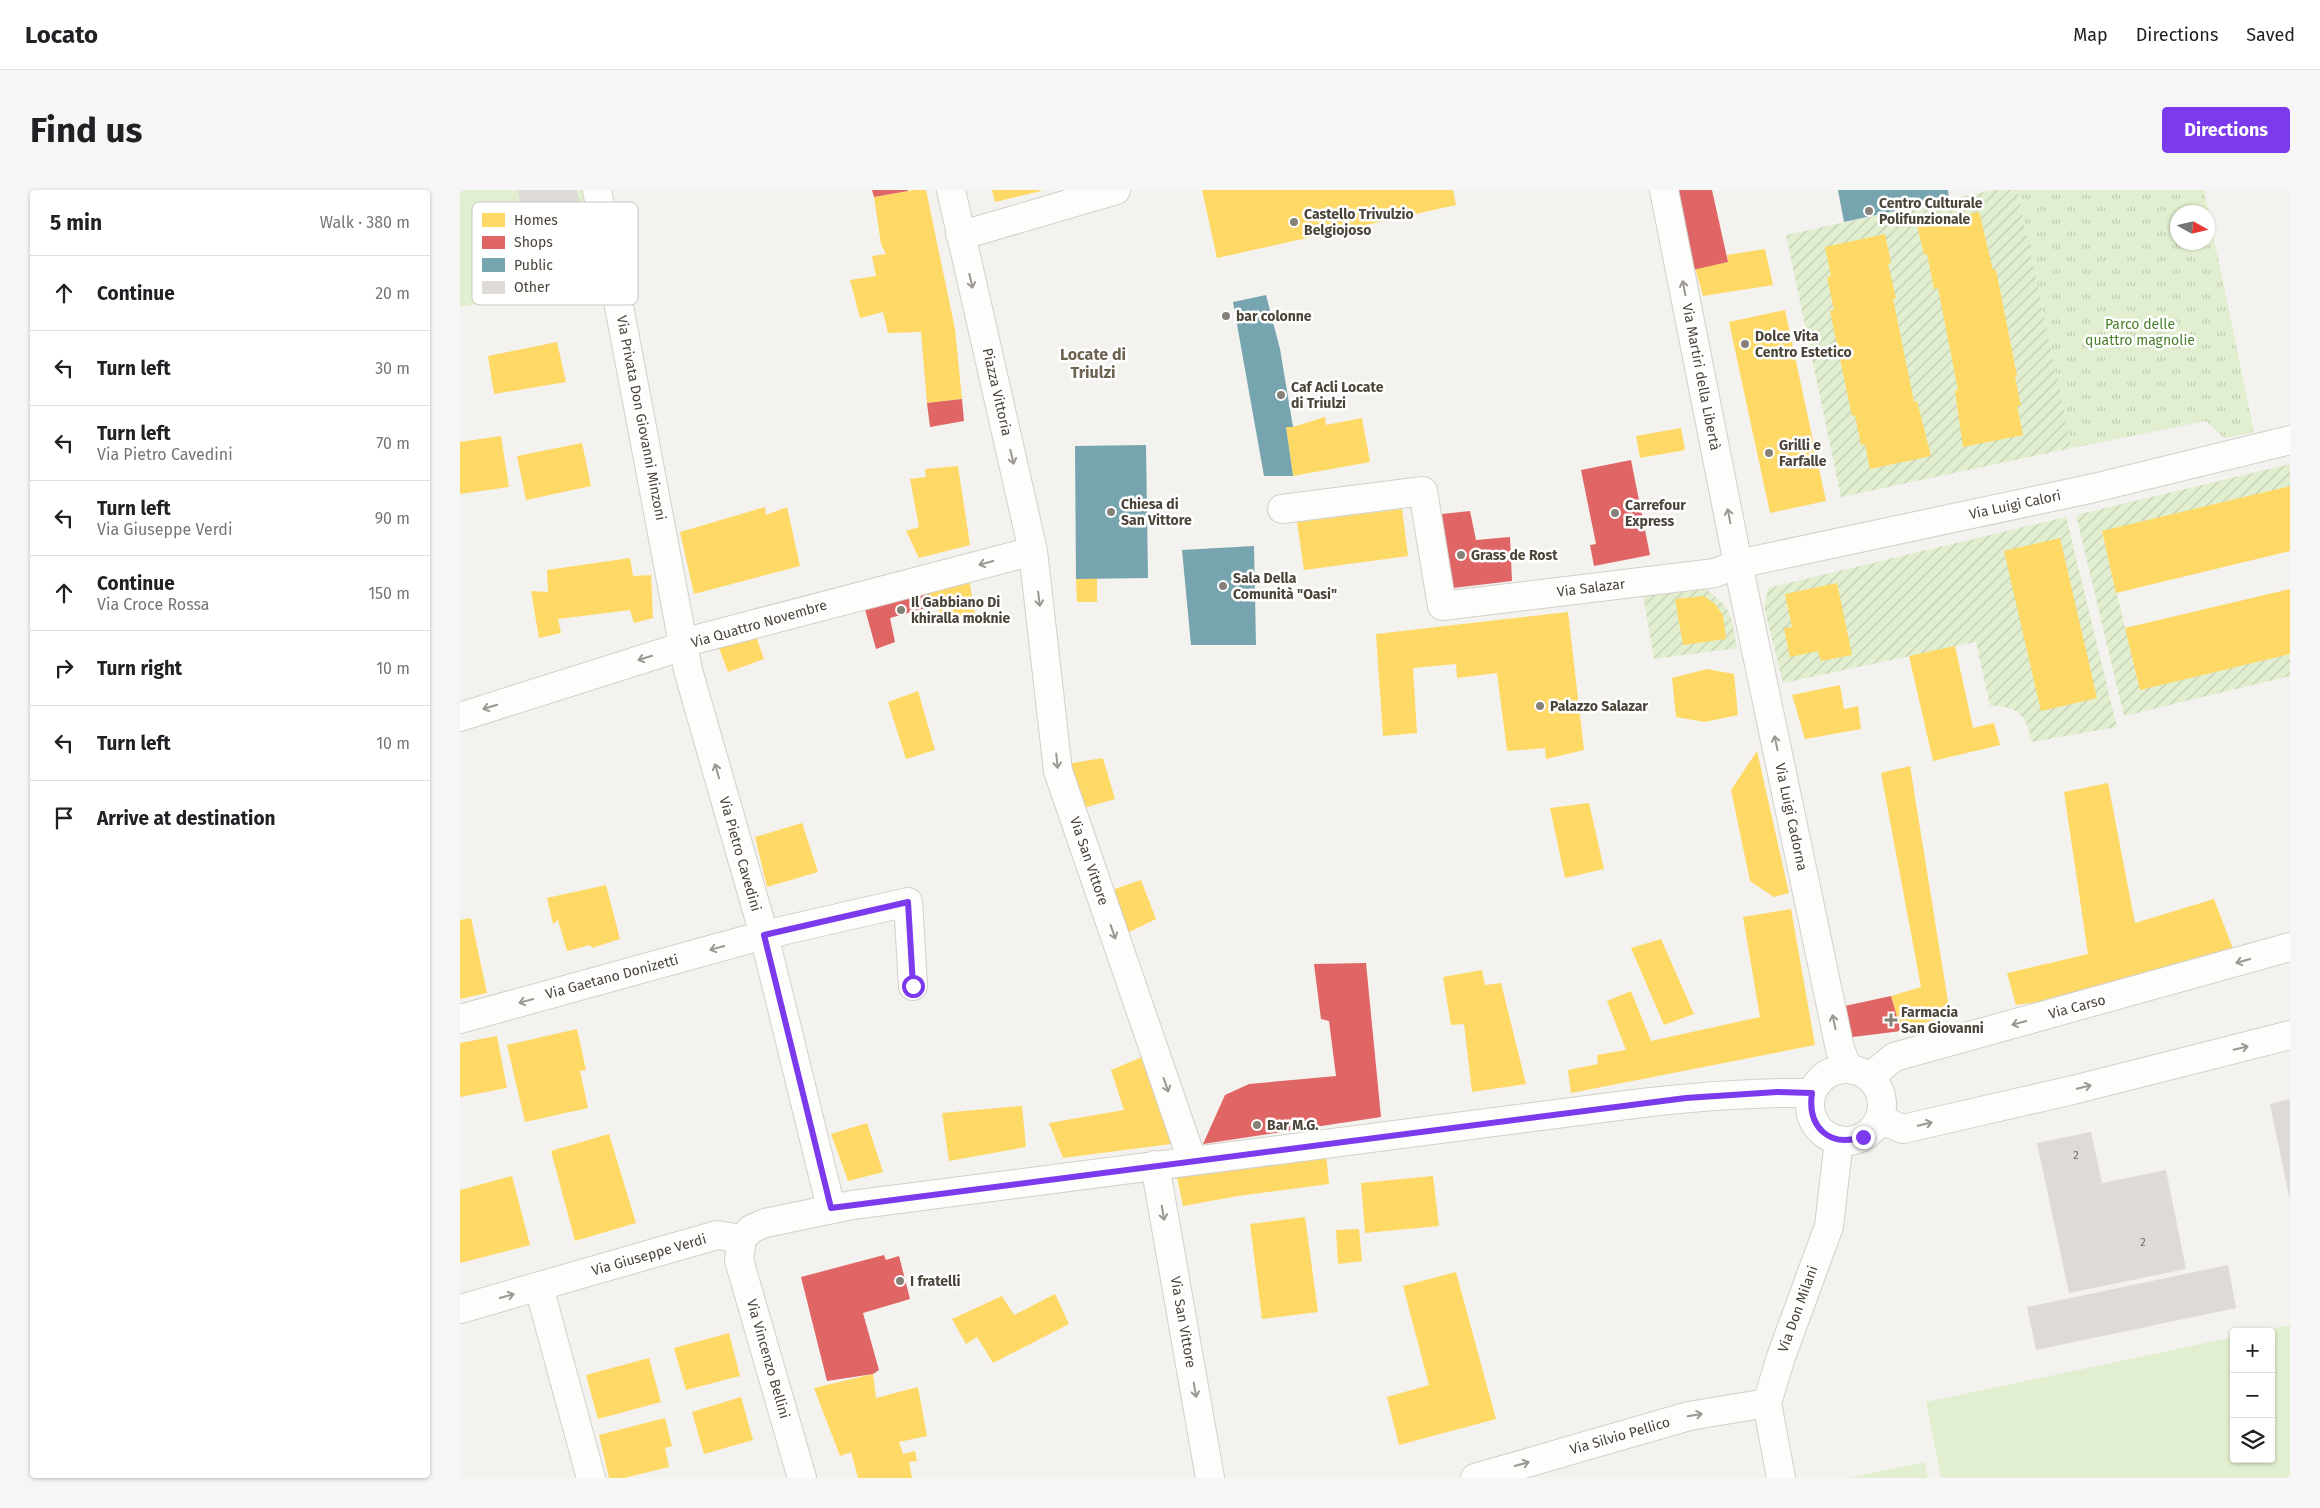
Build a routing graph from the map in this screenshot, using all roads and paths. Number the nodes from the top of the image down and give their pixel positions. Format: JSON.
{"nodes":[{"id":1,"x":951,"y":190,"type":"edge"},
{"id":2,"x":1116,"y":190,"type":"edge"},
{"id":3,"x":1664,"y":190,"type":"edge"},
{"id":4,"x":960,"y":234,"type":"junction"},
{"id":5,"x":619,"y":305,"type":"edge"},
{"id":6,"x":2290,"y":440,"type":"edge"},
{"id":7,"x":1282,"y":509,"type":"dead end"},
{"id":8,"x":1033,"y":551,"type":"junction"},
{"id":9,"x":1738,"y":564,"type":"junction"},
{"id":10,"x":684,"y":646,"type":"junction"},
{"id":11,"x":460,"y":716,"type":"edge"},
{"id":12,"x":764,"y":935,"type":"junction"},
{"id":13,"x":2290,"y":948,"type":"edge"},
{"id":14,"x":913,"y":986,"type":"dead end"},
{"id":15,"x":460,"y":1019,"type":"edge"},
{"id":16,"x":2290,"y":1036,"type":"edge"},
{"id":17,"x":1859,"y":1073,"type":"junction"},
{"id":18,"x":1812,"y":1093,"type":"junction"},
{"id":19,"x":1879,"y":1120,"type":"junction"},
{"id":20,"x":1839,"y":1140,"type":"junction"},
{"id":21,"x":1192,"y":1160,"type":"junction"},
{"id":22,"x":1155,"y":1165,"type":"junction"},
{"id":23,"x":831,"y":1208,"type":"junction"},
{"id":24,"x":742,"y":1239,"type":"junction"},
{"id":25,"x":539,"y":1287,"type":"junction"},
{"id":26,"x":460,"y":1309,"type":"edge"},
{"id":27,"x":1767,"y":1404,"type":"junction"},
{"id":28,"x":591,"y":1478,"type":"edge"},
{"id":29,"x":802,"y":1478,"type":"edge"},
{"id":30,"x":1210,"y":1478,"type":"edge"},
{"id":31,"x":1475,"y":1478,"type":"edge"},
{"id":32,"x":1781,"y":1478,"type":"edge"}],
"edges":[{"from":1,"to":4,"type":"street","name":"Piazza Vittoria"},
{"from":2,"to":4,"type":"street"},
{"from":9,"to":3,"type":"street","name":"Via Martiri della Libertà","one_way":true},
{"from":4,"to":8,"type":"street","name":"Piazza Vittoria","one_way":true},
{"from":5,"to":10,"type":"street","name":"Via Privata Don Giovanni Minzoni"},
{"from":6,"to":9,"type":"street","name":"Via Luigi Calori"},
{"from":7,"to":9,"type":"street","name":"Via Salazar"},
{"from":8,"to":10,"type":"street","name":"Via Quattro Novembre","one_way":true},
{"from":8,"to":21,"type":"street","name":"Via San Vittore","one_way":true},
{"from":17,"to":9,"type":"street","name":"Via Luigi Cadorna","one_way":true},
{"from":10,"to":11,"type":"street","name":"Via Quattro Novembre","one_way":true},
{"from":12,"to":10,"type":"street","name":"Via Pietro Cavedini","one_way":true},
{"from":12,"to":14,"type":"street","name":"Via Gaetano Donizetti"},
{"from":12,"to":15,"type":"street","name":"Via Gaetano Donizetti","one_way":true},
{"from":12,"to":23,"type":"street","name":"Via Pietro Cavedini"},
{"from":13,"to":17,"type":"street","name":"Via Carso","one_way":true},
{"from":19,"to":16,"type":"street","one_way":true},
{"from":17,"to":18,"type":"street"},
{"from":17,"to":19,"type":"street"},
{"from":18,"to":20,"type":"street"},
{"from":18,"to":21,"type":"street"},
{"from":19,"to":20,"type":"street"},
{"from":20,"to":27,"type":"street","name":"Via Don Milani"},
{"from":21,"to":22,"type":"street"},
{"from":22,"to":23,"type":"street"},
{"from":22,"to":30,"type":"street","name":"Via San Vittore","one_way":true},
{"from":23,"to":24,"type":"street"},
{"from":24,"to":25,"type":"street","name":"Via Giuseppe Verdi"},
{"from":24,"to":29,"type":"street","name":"Via Vincenzo Bellini"},
{"from":26,"to":25,"type":"street","name":"Via Giuseppe Verdi","one_way":true},
{"from":25,"to":28,"type":"street"},
{"from":31,"to":27,"type":"street","name":"Via Silvio Pellico","one_way":true},
{"from":27,"to":32,"type":"street","name":"Via Don Milani"}]}
